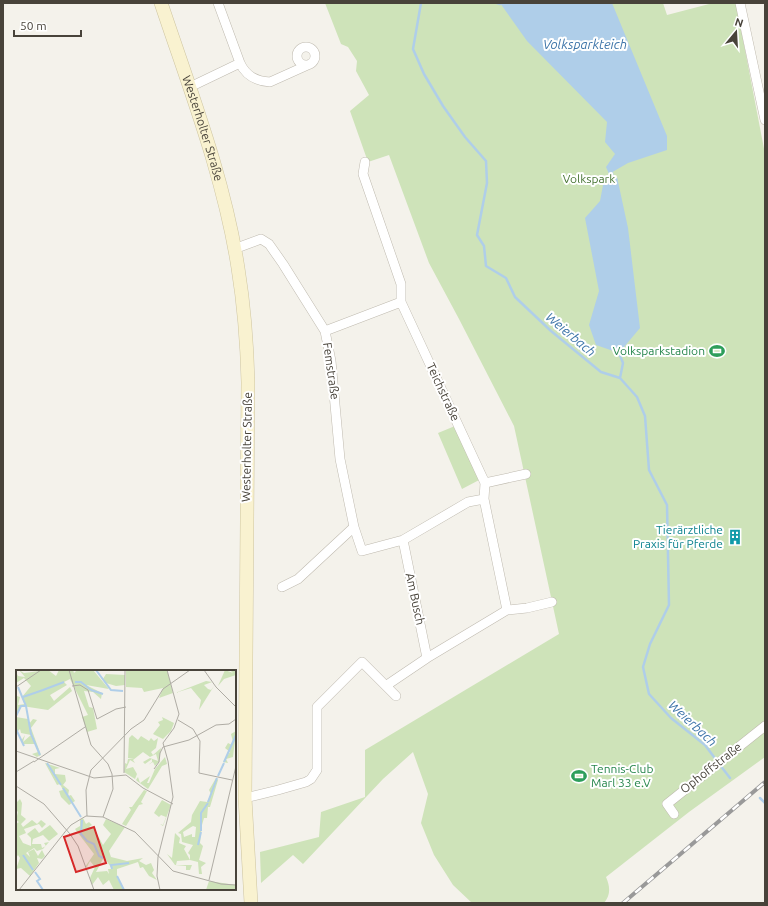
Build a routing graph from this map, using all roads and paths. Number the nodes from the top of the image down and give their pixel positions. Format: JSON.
{"nodes":[{"id":1,"x":161,"y":3,"type":"edge"},
{"id":2,"x":218,"y":3,"type":"edge"},
{"id":3,"x":740,"y":3,"type":"edge"},
{"id":4,"x":240,"y":63,"type":"junction"},
{"id":5,"x":310,"y":64,"type":"dead end"},
{"id":6,"x":190,"y":87,"type":"junction"},
{"id":7,"x":765,"y":120,"type":"edge"},
{"id":8,"x":365,"y":162,"type":"dead end"},
{"id":9,"x":234,"y":249,"type":"junction"},
{"id":10,"x":401,"y":302,"type":"junction"},
{"id":11,"x":325,"y":331,"type":"junction"},
{"id":12,"x":526,"y":474,"type":"dead end"},
{"id":13,"x":485,"y":483,"type":"junction"},
{"id":14,"x":484,"y":499,"type":"junction"},
{"id":15,"x":354,"y":527,"type":"junction"},
{"id":16,"x":403,"y":540,"type":"junction"},
{"id":17,"x":282,"y":588,"type":"dead end"},
{"id":18,"x":552,"y":602,"type":"dead end"},
{"id":19,"x":507,"y":610,"type":"junction"},
{"id":20,"x":427,"y":658,"type":"junction"},
{"id":21,"x":387,"y":685,"type":"junction"},
{"id":22,"x":396,"y":696,"type":"dead end"},
{"id":23,"x":765,"y":726,"type":"edge"},
{"id":24,"x":245,"y":798,"type":"junction"},
{"id":25,"x":674,"y":814,"type":"dead end"},
{"id":26,"x":251,"y":903,"type":"edge"}],
"edges":[{"from":1,"to":6,"type":"main road","name":"Westerholter Straße"},
{"from":2,"to":4,"type":"street"},
{"from":3,"to":7,"type":"street"},
{"from":4,"to":5,"type":"street"},
{"from":4,"to":6,"type":"street"},
{"from":6,"to":9,"type":"main road","name":"Westerholter Straße"},
{"from":8,"to":10,"type":"street","name":"Teichstraße"},
{"from":9,"to":11,"type":"street","name":"Femstraße"},
{"from":9,"to":24,"type":"main road","name":"Westerholter Straße"},
{"from":10,"to":11,"type":"street"},
{"from":10,"to":13,"type":"street","name":"Teichstraße"},
{"from":11,"to":15,"type":"street","name":"Femstraße"},
{"from":12,"to":13,"type":"street"},
{"from":13,"to":14,"type":"street","name":"Teichstraße"},
{"from":14,"to":16,"type":"street"},
{"from":14,"to":19,"type":"street","name":"Teichstraße"},
{"from":15,"to":16,"type":"street","name":"Femstraße"},
{"from":15,"to":17,"type":"street"},
{"from":16,"to":20,"type":"street","name":"Am Busch"},
{"from":18,"to":19,"type":"street"},
{"from":19,"to":20,"type":"street"},
{"from":20,"to":21,"type":"street"},
{"from":21,"to":22,"type":"street"},
{"from":21,"to":24,"type":"street"},
{"from":23,"to":25,"type":"street","name":"Ophoffstraße"},
{"from":24,"to":26,"type":"main road","name":"Westerholter Straße"}]}
